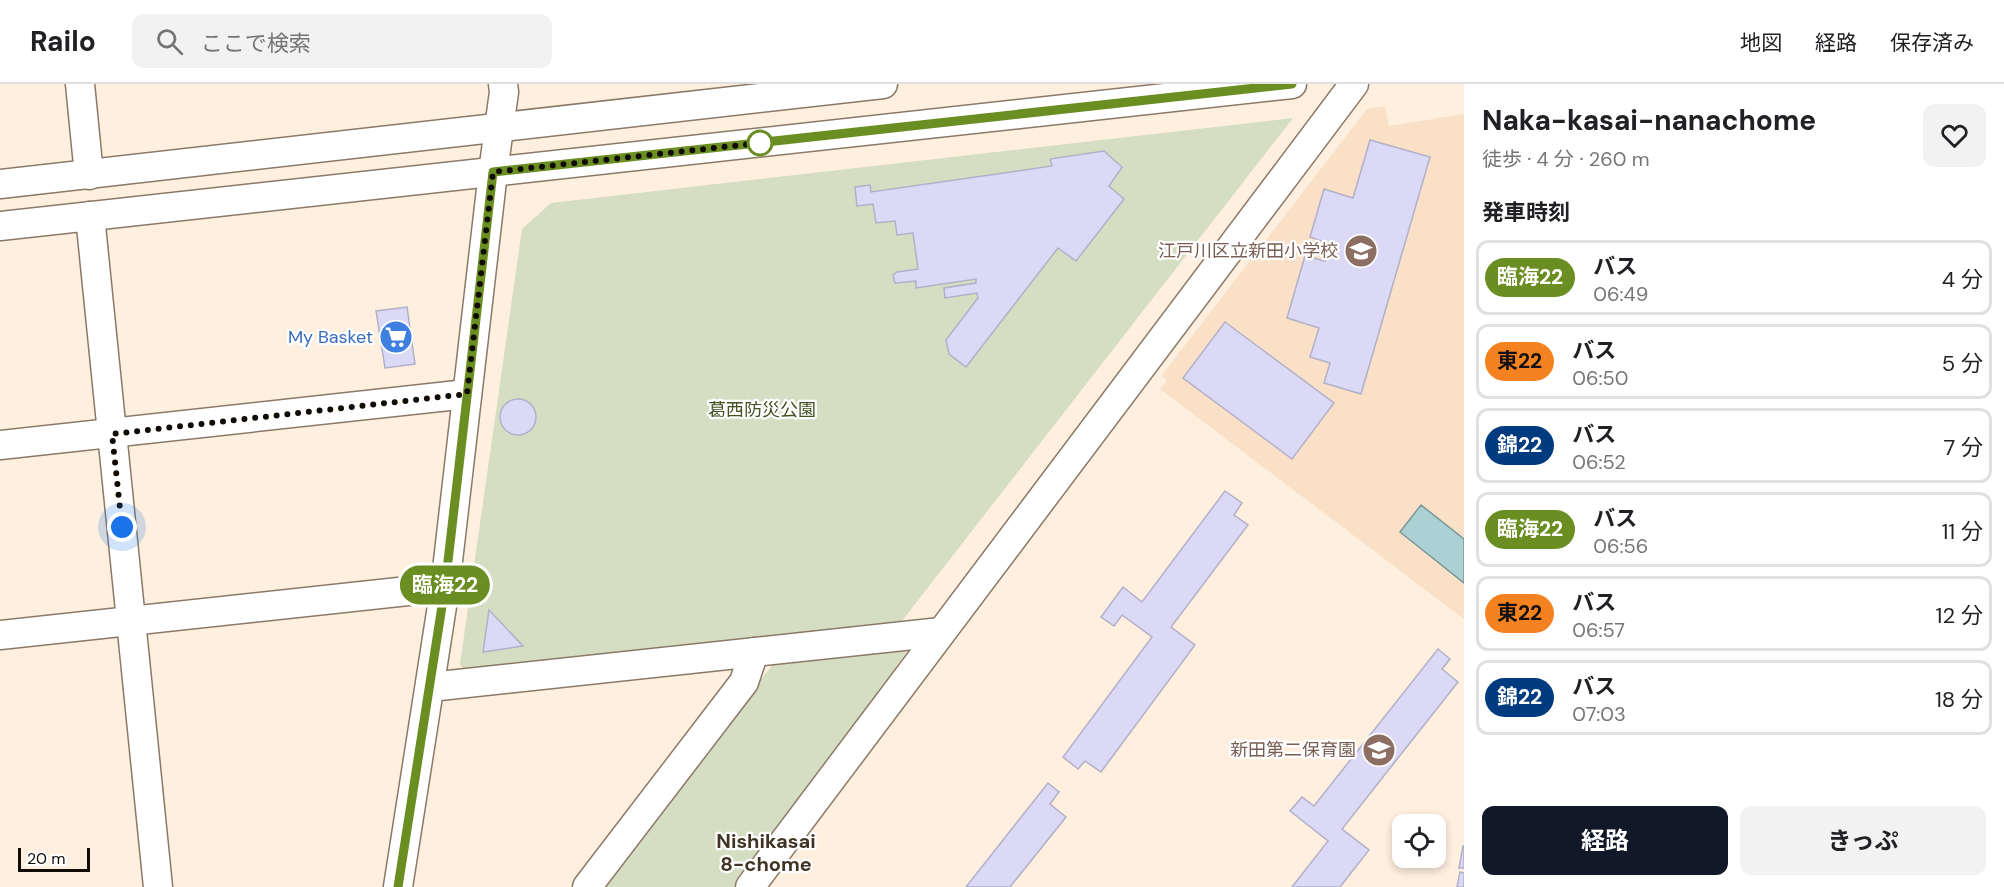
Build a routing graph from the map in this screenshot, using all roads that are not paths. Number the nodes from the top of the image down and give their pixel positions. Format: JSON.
{"nodes":[{"id":1,"x":80,"y":84,"type":"edge"},
{"id":2,"x":503,"y":84,"type":"edge"},
{"id":3,"x":883,"y":84,"type":"edge"},
{"id":4,"x":1292,"y":84,"type":"edge"},
{"id":5,"x":1354,"y":84,"type":"edge"},
{"id":6,"x":500,"y":128,"type":"junction"},
{"id":7,"x":493,"y":172,"type":"junction"},
{"id":8,"x":89,"y":175,"type":"junction"},
{"id":9,"x":0,"y":184,"type":"edge"},
{"id":10,"x":90,"y":216,"type":"junction"},
{"id":11,"x":0,"y":226,"type":"edge"},
{"id":12,"x":467,"y":394,"type":"junction"},
{"id":13,"x":112,"y":434,"type":"junction"},
{"id":14,"x":0,"y":445,"type":"edge"},
{"id":15,"x":445,"y":587,"type":"junction"},
{"id":16,"x":131,"y":621,"type":"junction"},
{"id":17,"x":941,"y":632,"type":"junction"},
{"id":18,"x":0,"y":635,"type":"edge"},
{"id":19,"x":754,"y":652,"type":"junction"},
{"id":20,"x":430,"y":687,"type":"junction"},
{"id":21,"x":158,"y":887,"type":"edge"},
{"id":22,"x":398,"y":887,"type":"edge"},
{"id":23,"x":587,"y":887,"type":"edge"},
{"id":24,"x":750,"y":887,"type":"edge"}],
"edges":[{"from":1,"to":8,"type":"street"},
{"from":2,"to":6,"type":"street"},
{"from":3,"to":6,"type":"street"},
{"from":4,"to":7,"type":"street"},
{"from":5,"to":17,"type":"street"},
{"from":6,"to":7,"type":"street"},
{"from":6,"to":8,"type":"street"},
{"from":7,"to":10,"type":"street"},
{"from":7,"to":12,"type":"street"},
{"from":8,"to":9,"type":"street"},
{"from":10,"to":11,"type":"street"},
{"from":10,"to":13,"type":"street"},
{"from":12,"to":13,"type":"street"},
{"from":12,"to":15,"type":"street"},
{"from":13,"to":14,"type":"street"},
{"from":13,"to":16,"type":"street"},
{"from":15,"to":16,"type":"street"},
{"from":15,"to":20,"type":"street"},
{"from":16,"to":18,"type":"street"},
{"from":16,"to":21,"type":"street"},
{"from":17,"to":19,"type":"street"},
{"from":17,"to":24,"type":"street"},
{"from":19,"to":20,"type":"street"},
{"from":19,"to":23,"type":"street"},
{"from":20,"to":22,"type":"street"}]}
